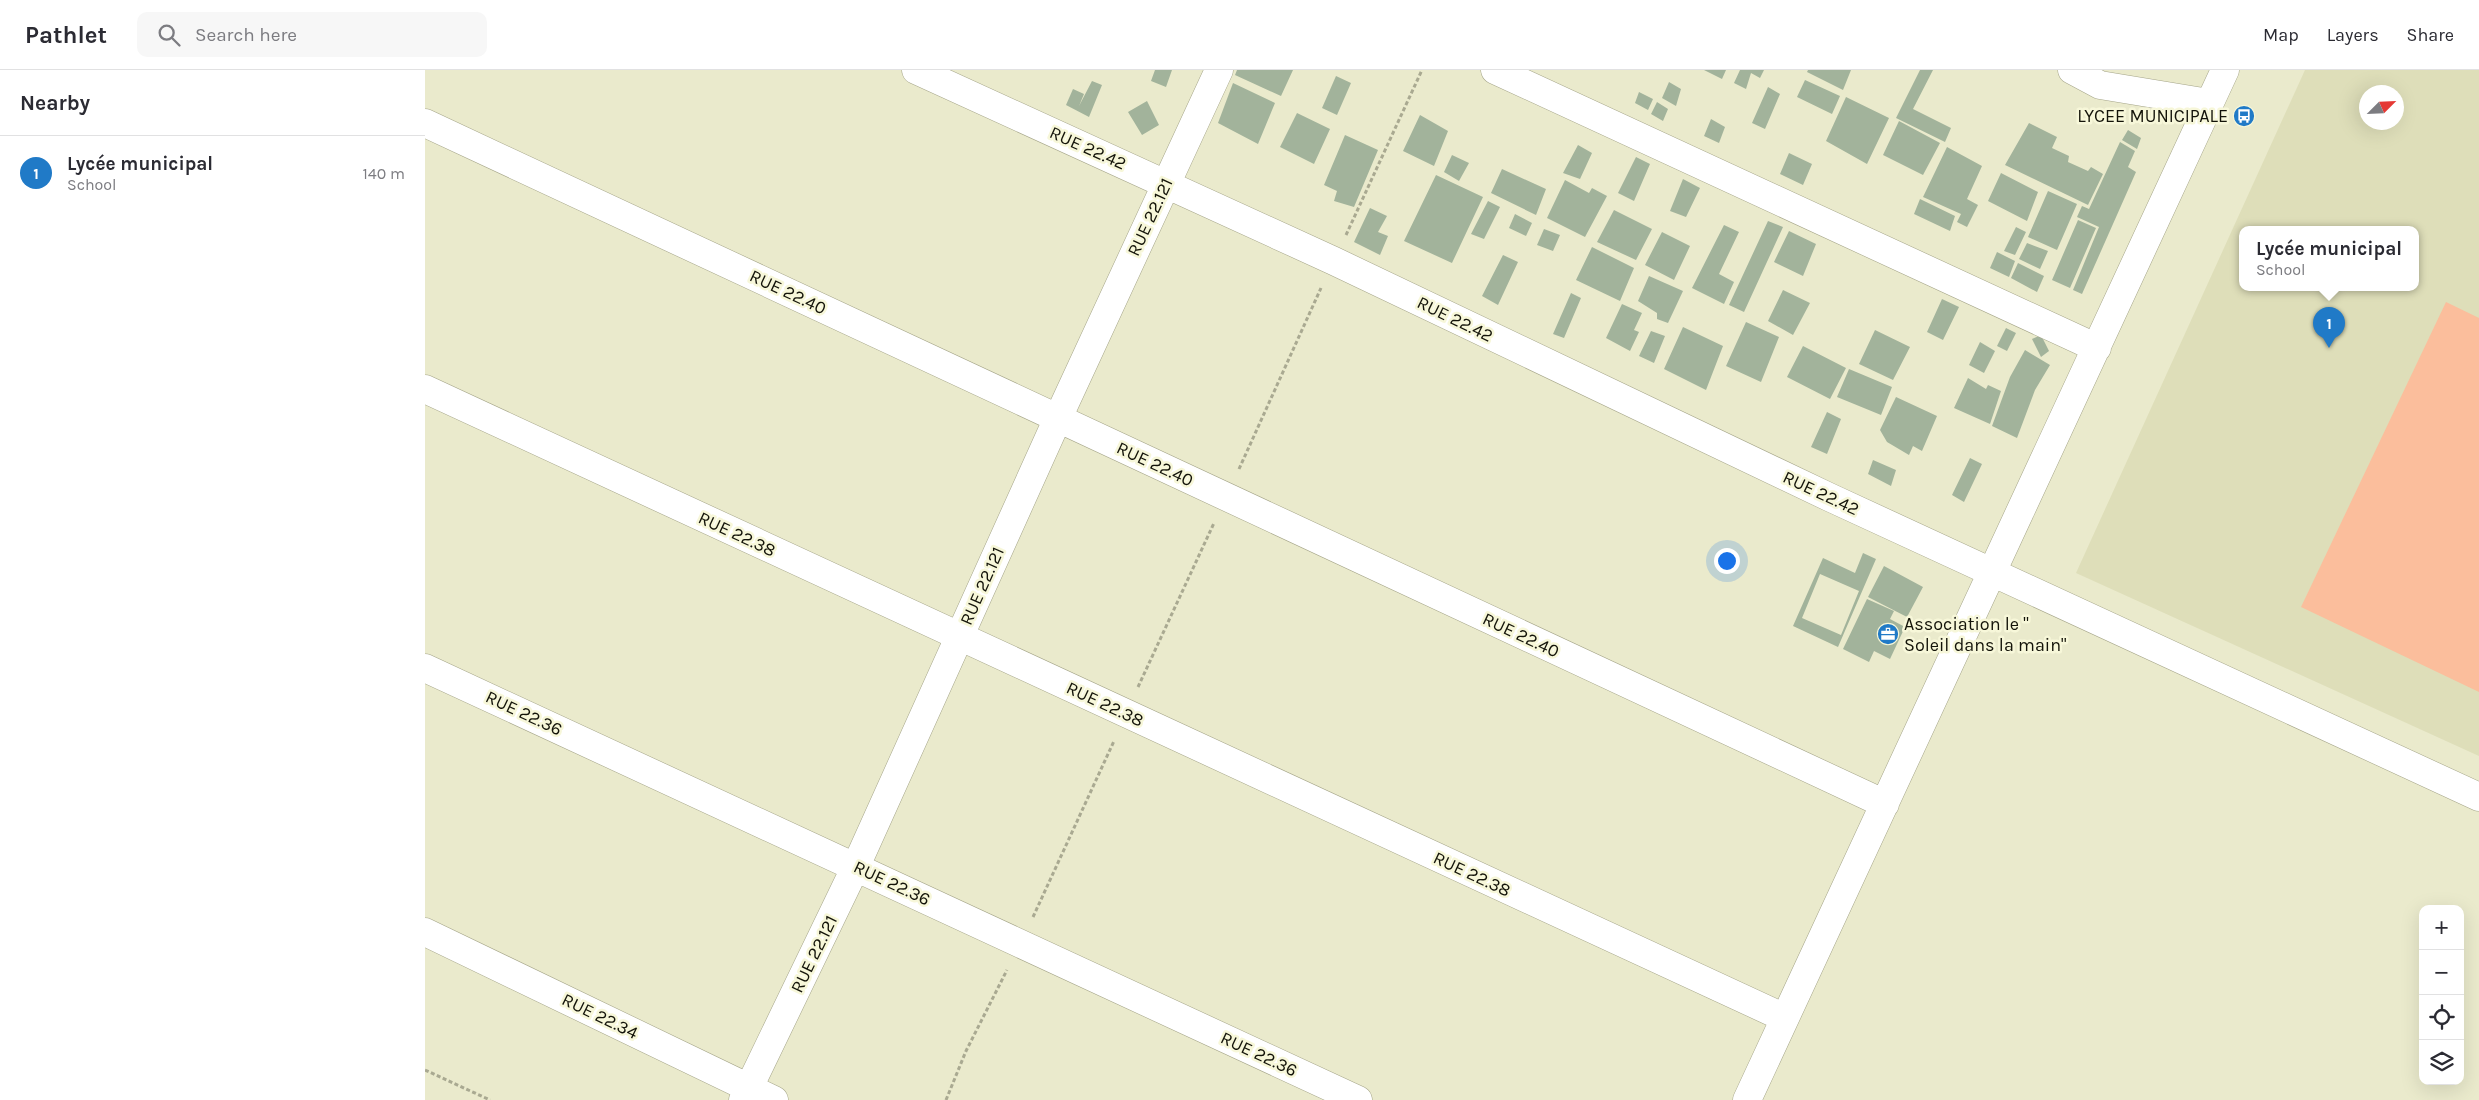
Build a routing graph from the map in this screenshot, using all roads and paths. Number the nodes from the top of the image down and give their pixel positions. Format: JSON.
{"nodes":[{"id":1,"x":916,"y":70,"type":"edge"},
{"id":2,"x":1219,"y":70,"type":"edge"},
{"id":3,"x":1422,"y":70,"type":"edge"},
{"id":4,"x":1495,"y":70,"type":"edge"},
{"id":5,"x":2072,"y":70,"type":"edge"},
{"id":6,"x":2225,"y":70,"type":"edge"},
{"id":7,"x":2209,"y":103,"type":"junction"},
{"id":8,"x":425,"y":123,"type":"edge"},
{"id":9,"x":1166,"y":183,"type":"junction"},
{"id":10,"x":1334,"y":261,"type":"junction"},
{"id":11,"x":2097,"y":348,"type":"junction"},
{"id":12,"x":425,"y":389,"type":"edge"},
{"id":13,"x":1058,"y":418,"type":"junction"},
{"id":14,"x":1226,"y":497,"type":"junction"},
{"id":15,"x":1993,"y":571,"type":"junction"},
{"id":16,"x":959,"y":637,"type":"junction"},
{"id":17,"x":425,"y":668,"type":"edge"},
{"id":18,"x":1126,"y":713,"type":"junction"},
{"id":19,"x":2479,"y":797,"type":"edge"},
{"id":20,"x":1885,"y":804,"type":"junction"},
{"id":21,"x":856,"y":866,"type":"junction"},
{"id":22,"x":425,"y":932,"type":"edge"},
{"id":23,"x":1020,"y":944,"type":"junction"},
{"id":24,"x":1785,"y":1018,"type":"junction"},
{"id":25,"x":425,"y":1070,"type":"edge"},
{"id":26,"x":746,"y":1094,"type":"edge"},
{"id":27,"x":490,"y":1100,"type":"edge"},
{"id":28,"x":774,"y":1100,"type":"edge"},
{"id":29,"x":946,"y":1100,"type":"edge"},
{"id":30,"x":1358,"y":1100,"type":"edge"},
{"id":31,"x":1747,"y":1100,"type":"edge"}],
"edges":[{"from":1,"to":9,"type":"street","name":"RUE 22.42"},
{"from":2,"to":9,"type":"street","name":"RUE 22.121"},
{"from":3,"to":10,"type":"path"},
{"from":4,"to":11,"type":"street"},
{"from":5,"to":7,"type":"street"},
{"from":6,"to":7,"type":"street"},
{"from":7,"to":11,"type":"street"},
{"from":8,"to":13,"type":"street","name":"RUE 22.40"},
{"from":9,"to":10,"type":"street","name":"RUE 22.42"},
{"from":9,"to":13,"type":"street","name":"RUE 22.121"},
{"from":10,"to":14,"type":"path"},
{"from":10,"to":15,"type":"street","name":"RUE 22.42"},
{"from":11,"to":15,"type":"street"},
{"from":12,"to":16,"type":"street","name":"RUE 22.38"},
{"from":13,"to":14,"type":"street","name":"RUE 22.40"},
{"from":13,"to":16,"type":"street","name":"RUE 22.121"},
{"from":14,"to":18,"type":"path"},
{"from":14,"to":20,"type":"street","name":"RUE 22.40"},
{"from":15,"to":19,"type":"street","name":"RUE 22.42"},
{"from":15,"to":20,"type":"street"},
{"from":16,"to":18,"type":"street","name":"RUE 22.38"},
{"from":16,"to":21,"type":"street","name":"RUE 22.121"},
{"from":17,"to":21,"type":"street","name":"RUE 22.36"},
{"from":18,"to":23,"type":"path"},
{"from":18,"to":24,"type":"street","name":"RUE 22.38"},
{"from":20,"to":24,"type":"street"},
{"from":21,"to":23,"type":"street","name":"RUE 22.36"},
{"from":21,"to":26,"type":"street","name":"RUE 22.121"},
{"from":22,"to":26,"type":"street","name":"RUE 22.34"},
{"from":23,"to":29,"type":"path"},
{"from":23,"to":30,"type":"street","name":"RUE 22.36"},
{"from":24,"to":31,"type":"street"},
{"from":25,"to":27,"type":"path"},
{"from":26,"to":28,"type":"street","name":"RUE 22.34"}]}
